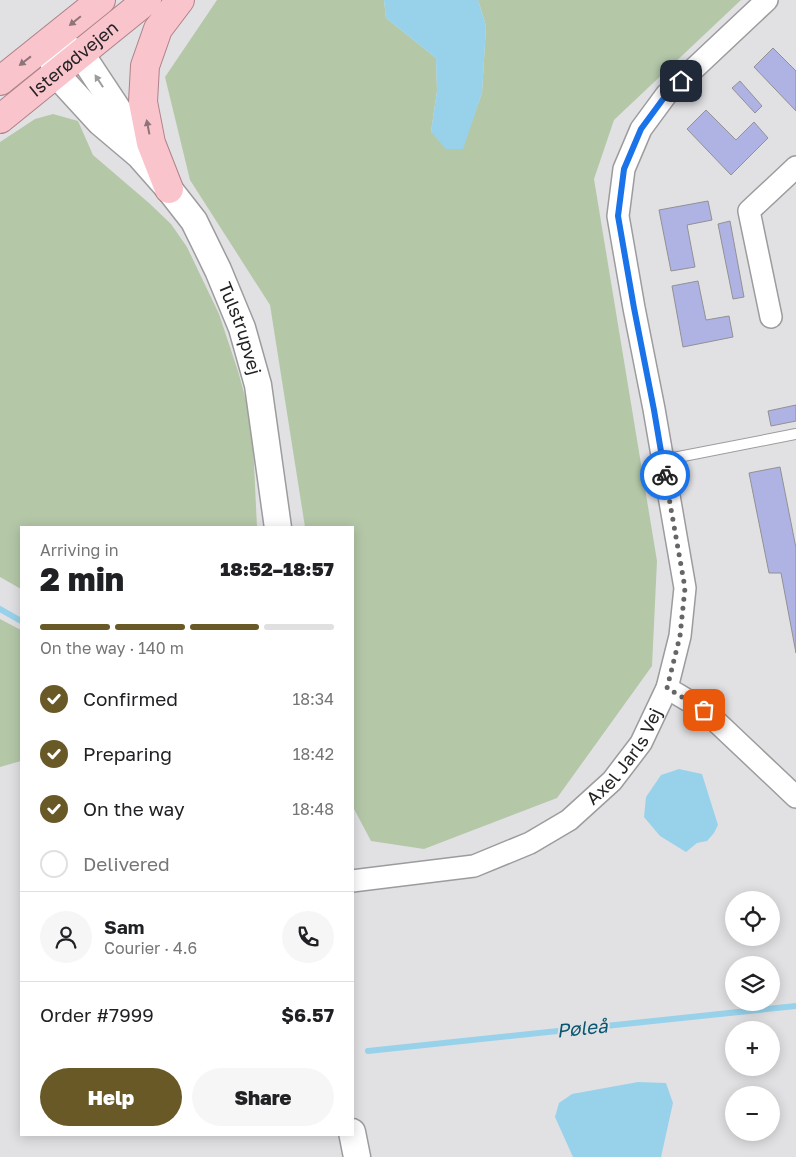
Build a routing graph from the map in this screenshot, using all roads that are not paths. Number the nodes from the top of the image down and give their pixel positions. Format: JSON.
{"nodes":[{"id":1,"x":101,"y":0,"type":"edge"},
{"id":2,"x":147,"y":0,"type":"edge"},
{"id":3,"x":180,"y":0,"type":"edge"},
{"id":4,"x":768,"y":0,"type":"edge"},
{"id":5,"x":49,"y":42,"type":"junction"},
{"id":6,"x":81,"y":54,"type":"junction"},
{"id":7,"x":56,"y":74,"type":"junction"},
{"id":8,"x":0,"y":81,"type":"edge"},
{"id":9,"x":0,"y":119,"type":"edge"},
{"id":10,"x":139,"y":155,"type":"junction"},
{"id":11,"x":796,"y":167,"type":"edge"},
{"id":12,"x":169,"y":190,"type":"junction"},
{"id":13,"x":771,"y":317,"type":"dead end"},
{"id":14,"x":796,"y":434,"type":"edge"},
{"id":15,"x":663,"y":460,"type":"junction"},
{"id":16,"x":278,"y":526,"type":"edge"},
{"id":17,"x":667,"y":688,"type":"junction"},
{"id":18,"x":796,"y":796,"type":"edge"},
{"id":19,"x":354,"y":880,"type":"edge"},
{"id":20,"x":353,"y":1136,"type":"edge"},
{"id":21,"x":356,"y":1157,"type":"edge"}],
"edges":[{"from":1,"to":5,"type":"highway","name":"Isterødvejen","one_way":true},
{"from":2,"to":6,"type":"highway","name":"Isterødvejen"},
{"from":12,"to":3,"type":"highway","one_way":true},
{"from":4,"to":15,"type":"street","name":"Axel Jarls Vej"},
{"from":5,"to":6,"type":"street"},
{"from":5,"to":7,"type":"street"},
{"from":5,"to":8,"type":"highway","name":"Isterødvejen","one_way":true},
{"from":6,"to":7,"type":"highway","name":"Isterødvejen"},
{"from":10,"to":6,"type":"street","name":"Tulstrupvej","one_way":true},
{"from":7,"to":9,"type":"highway","name":"Isterødvejen"},
{"from":7,"to":10,"type":"street","name":"Tulstrupvej"},
{"from":10,"to":12,"type":"street","name":"Tulstrupvej"},
{"from":11,"to":13,"type":"street"},
{"from":12,"to":16,"type":"street","name":"Tulstrupvej"},
{"from":14,"to":15,"type":"lane"},
{"from":15,"to":17,"type":"street","name":"Axel Jarls Vej"},
{"from":17,"to":18,"type":"street"},
{"from":17,"to":19,"type":"street","name":"Axel Jarls Vej"},
{"from":20,"to":21,"type":"street"}]}
